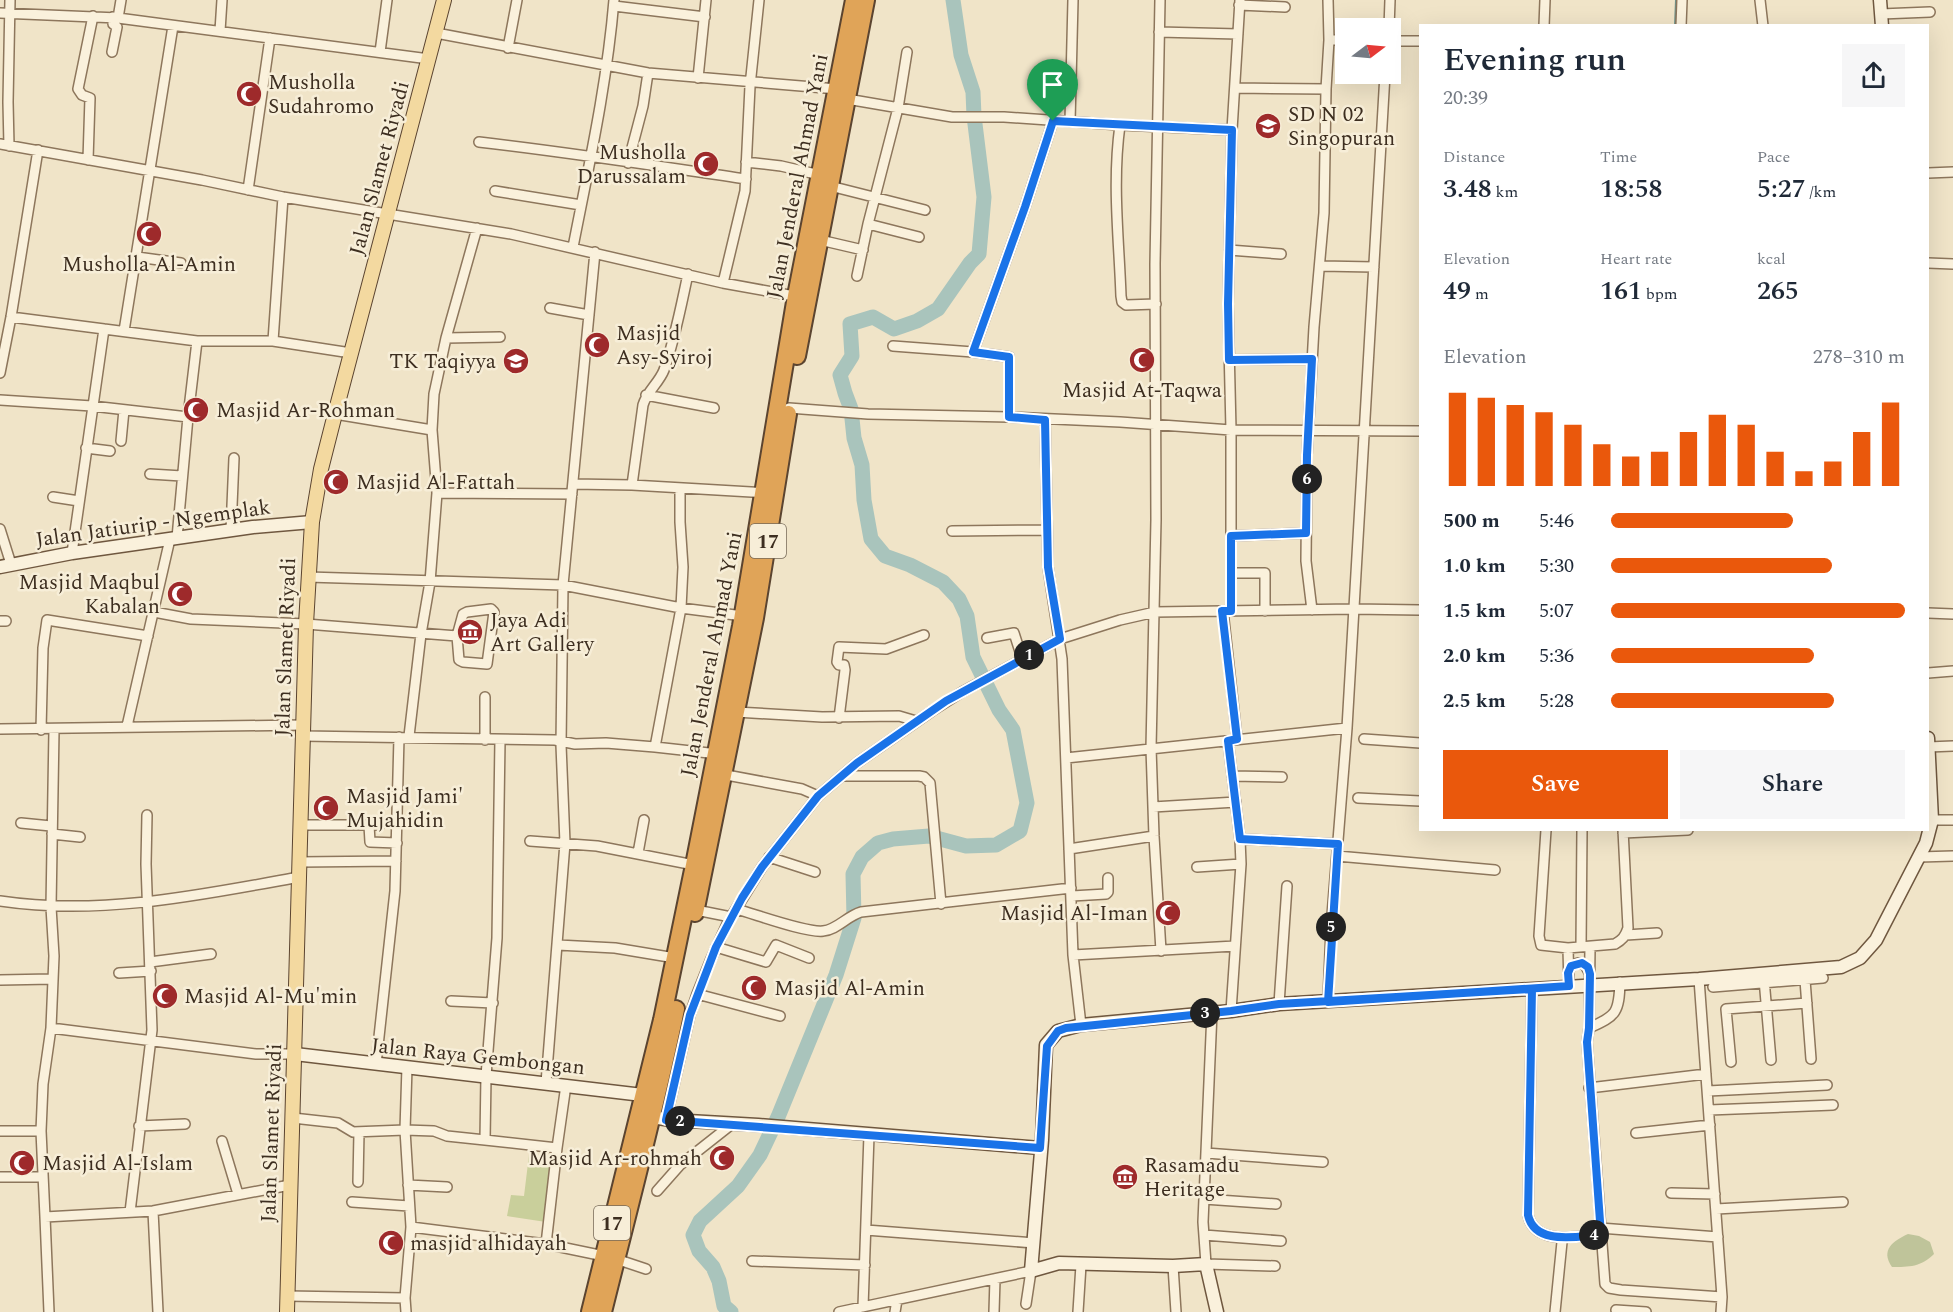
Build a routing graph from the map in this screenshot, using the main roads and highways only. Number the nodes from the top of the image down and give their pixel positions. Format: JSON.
{"nodes":[{"id":1,"x":444,"y":0,"type":"edge"},
{"id":2,"x":854,"y":0,"type":"edge"},
{"id":3,"x":866,"y":0,"type":"edge"},
{"id":4,"x":842,"y":94,"type":"junction"},
{"id":5,"x":825,"y":181,"type":"junction"},
{"id":6,"x":802,"y":297,"type":"junction"},
{"id":7,"x":770,"y":493,"type":"junction"},
{"id":8,"x":721,"y":755,"type":"junction"},
{"id":9,"x":717,"y":773,"type":"junction"},
{"id":10,"x":650,"y":1096,"type":"junction"},
{"id":11,"x":610,"y":1258,"type":"junction"},
{"id":12,"x":286,"y":1312,"type":"edge"},
{"id":13,"x":590,"y":1312,"type":"edge"},
{"id":14,"x":603,"y":1312,"type":"edge"}],
"edges":[{"from":1,"to":12,"type":"main road","name":"Jalan Slamet Riyadi"},
{"from":2,"to":4,"type":"highway","name":"Jalan Jenderal Ahmad Yani","number":"17"},
{"from":3,"to":4,"type":"highway","name":"Jalan Jenderal Ahmad Yani","number":"17"},
{"from":4,"to":5,"type":"highway","name":"Jalan Jenderal Ahmad Yani","number":"17"},
{"from":5,"to":6,"type":"highway","name":"Jalan Jenderal Ahmad Yani","number":"17"},
{"from":5,"to":6,"type":"highway","name":"Jalan Jenderal Ahmad Yani","number":"17"},
{"from":6,"to":7,"type":"highway","name":"Jalan Jenderal Ahmad Yani","number":"17"},
{"from":6,"to":7,"type":"highway","name":"Jalan Jenderal Ahmad Yani","number":"17"},
{"from":7,"to":8,"type":"highway","name":"Jalan Jenderal Ahmad Yani","number":"17"},
{"from":7,"to":8,"type":"highway","name":"Jalan Jenderal Ahmad Yani","number":"17"},
{"from":8,"to":9,"type":"highway","name":"Jalan Jenderal Ahmad Yani","number":"17"},
{"from":9,"to":10,"type":"highway","name":"Jalan Jenderal Ahmad Yani","number":"17"},
{"from":9,"to":10,"type":"highway","name":"Jalan Jenderal Ahmad Yani","number":"17"},
{"from":10,"to":11,"type":"highway","name":"Jalan Jenderal Ahmad Yani","number":"17"},
{"from":11,"to":13,"type":"highway","name":"Jalan Jenderal Ahmad Yani","number":"17"},
{"from":11,"to":14,"type":"highway","name":"Jalan Jenderal Ahmad Yani","number":"17"}]}
